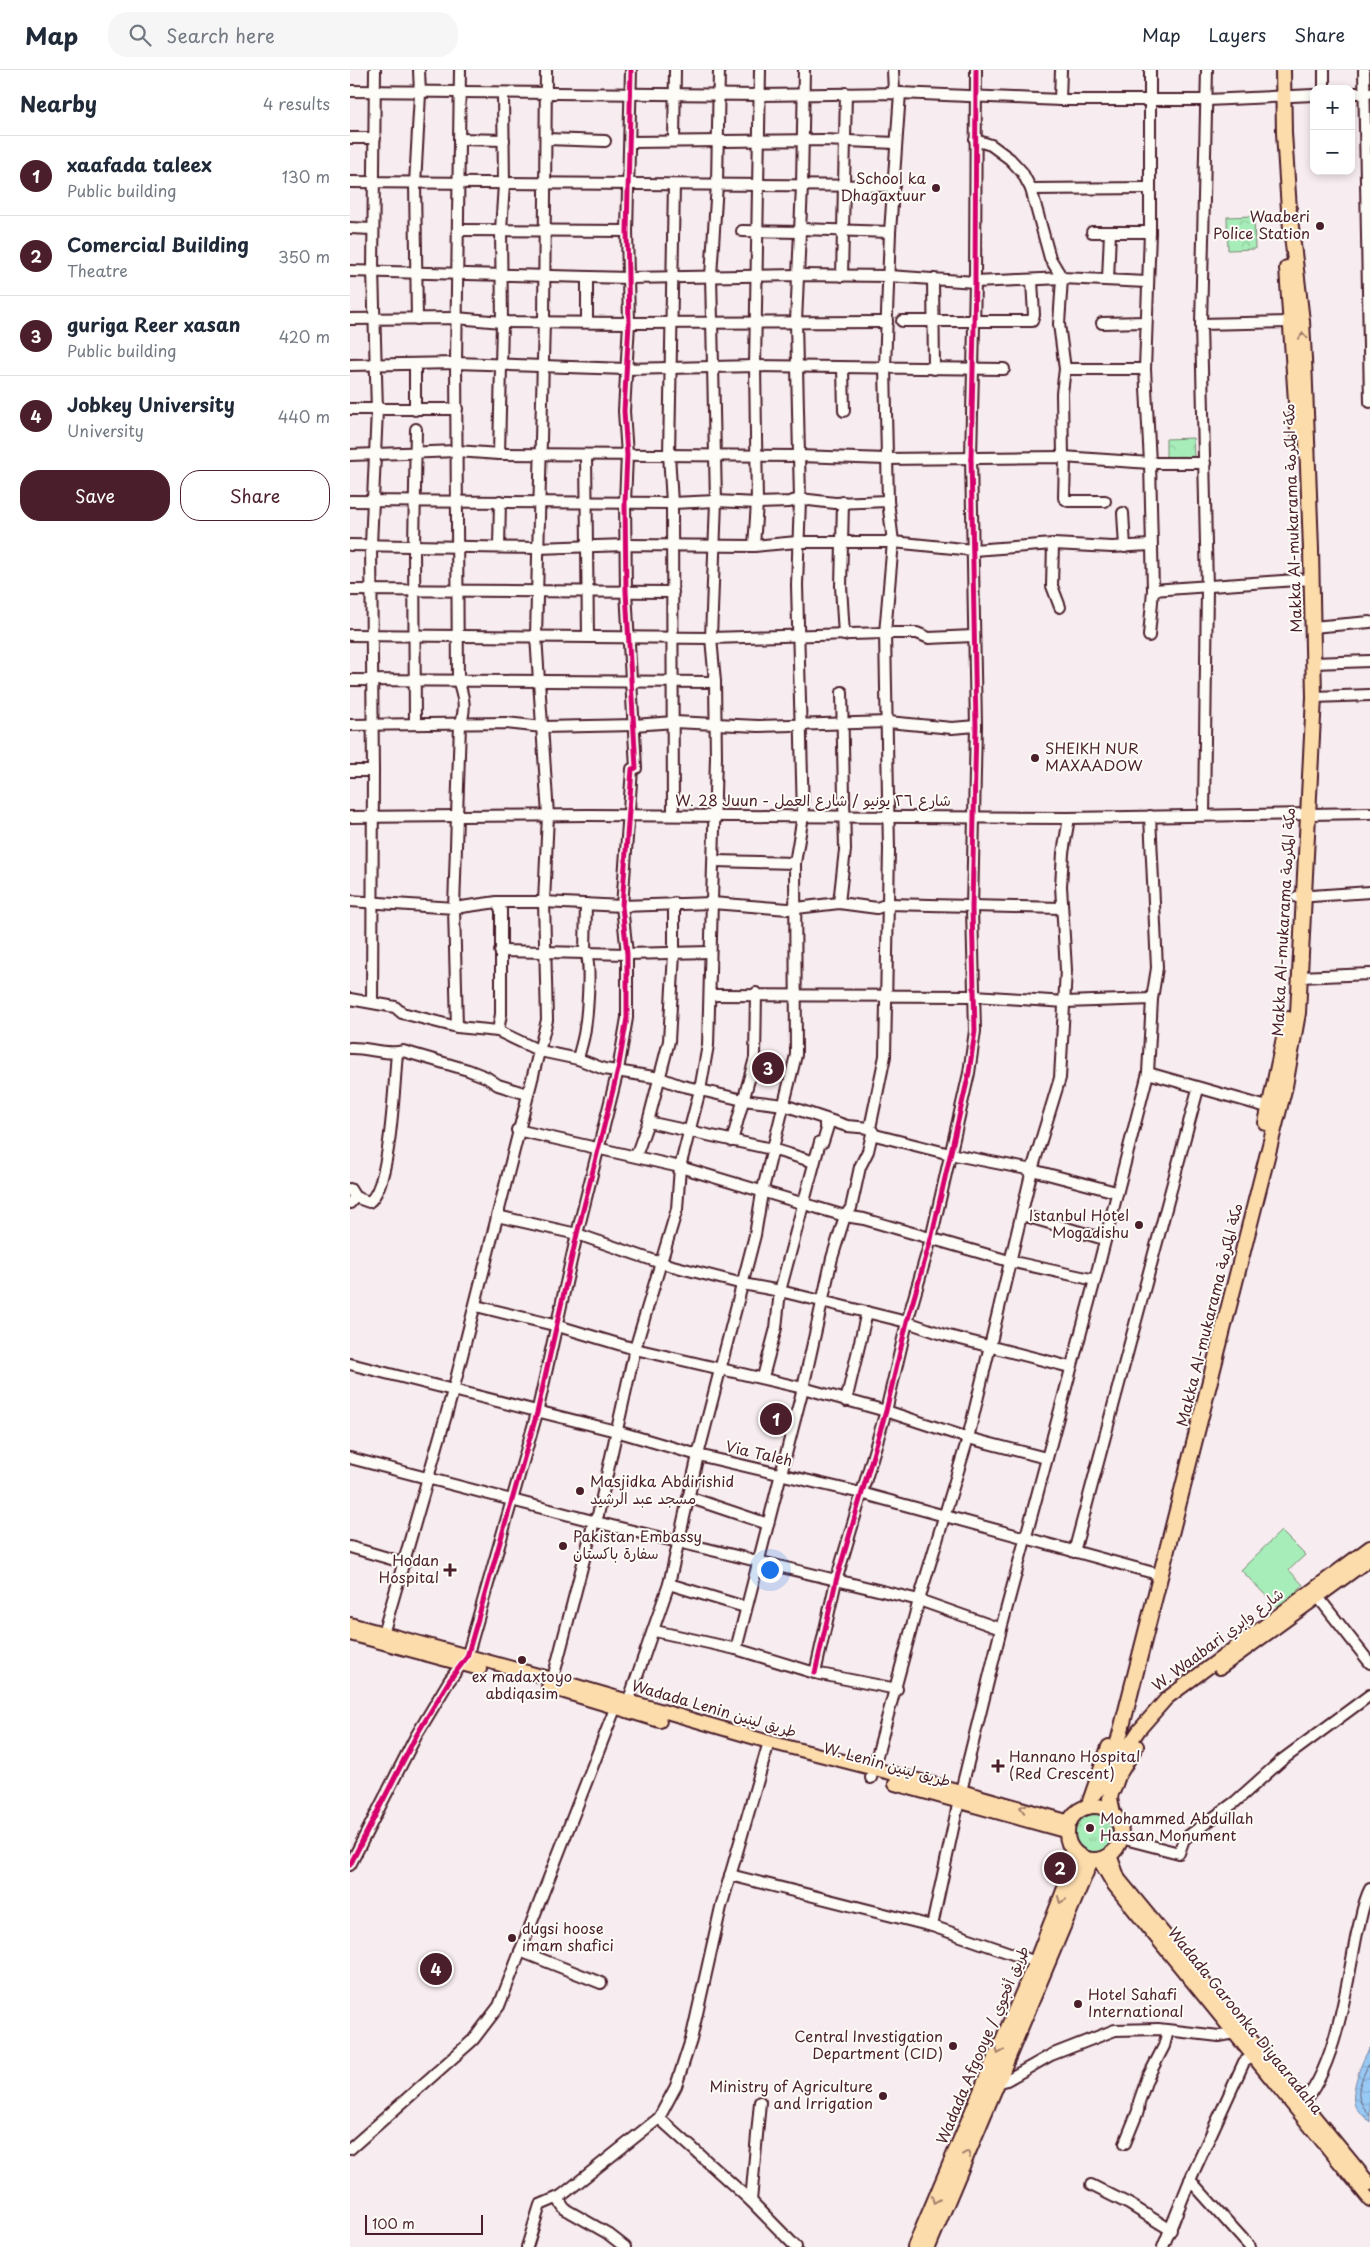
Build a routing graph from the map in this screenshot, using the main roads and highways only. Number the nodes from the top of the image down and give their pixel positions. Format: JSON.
{"nodes":[{"id":1,"x":1275,"y":70,"type":"edge"},
{"id":2,"x":1283,"y":70,"type":"edge"},
{"id":3,"x":1279,"y":96,"type":"junction"},
{"id":4,"x":1303,"y":450,"type":"junction"},
{"id":5,"x":1308,"y":580,"type":"junction"},
{"id":6,"x":1303,"y":816,"type":"junction"},
{"id":7,"x":1301,"y":896,"type":"junction"},
{"id":8,"x":1274,"y":1109,"type":"junction"},
{"id":9,"x":1370,"y":1547,"type":"edge"},
{"id":10,"x":1370,"y":1559,"type":"edge"},
{"id":11,"x":1158,"y":1574,"type":"junction"},
{"id":12,"x":350,"y":1624,"type":"edge"},
{"id":13,"x":350,"y":1634,"type":"edge"},
{"id":14,"x":465,"y":1661,"type":"junction"},
{"id":15,"x":1112,"y":1768,"type":"junction"},
{"id":16,"x":1110,"y":1799,"type":"junction"},
{"id":17,"x":1089,"y":1805,"type":"junction"},
{"id":18,"x":1113,"y":1814,"type":"junction"},
{"id":19,"x":1069,"y":1827,"type":"junction"},
{"id":20,"x":1094,"y":1857,"type":"junction"},
{"id":21,"x":1351,"y":2168,"type":"junction"},
{"id":22,"x":1370,"y":2184,"type":"edge"},
{"id":23,"x":1370,"y":2200,"type":"edge"},
{"id":24,"x":915,"y":2247,"type":"edge"},
{"id":25,"x":928,"y":2247,"type":"edge"}],
"edges":[{"from":1,"to":3,"type":"highway","name":"Makka Al-mukarama مكة المكرمة"},
{"from":2,"to":3,"type":"highway","name":"Makka Al-mukarama مكة المكرمة"},
{"from":3,"to":4,"type":"highway","name":"Makka Al-mukarama مكة المكرمة"},
{"from":4,"to":3,"type":"highway","name":"Makka Al-mukarama مكة المكرمة","one_way":true},
{"from":4,"to":5,"type":"highway","name":"Makka Al-mukarama مكة المكرمة"},
{"from":5,"to":6,"type":"highway","name":"Makka Al-mukarama مكة المكرمة"},
{"from":5,"to":6,"type":"highway","name":"Makka Al-mukarama مكة المكرمة"},
{"from":6,"to":7,"type":"highway","name":"Makka Al-mukarama مكة المكرمة"},
{"from":7,"to":8,"type":"highway","name":"Makka Al-mukarama مكة المكرمة"},
{"from":7,"to":8,"type":"highway","name":"Makka Al-mukarama مكة المكرمة"},
{"from":8,"to":11,"type":"highway","name":"Makka Al-mukarama مكة المكرمة"},
{"from":9,"to":15,"type":"main road","name":"W. Waabari شارع وابري"},
{"from":10,"to":16,"type":"main road","name":"W. Waabari شارع وابري"},
{"from":11,"to":15,"type":"highway","name":"Makka Al-mukarama مكة المكرمة"},
{"from":11,"to":17,"type":"highway","name":"Makka Al-mukarama مكة المكرمة"},
{"from":12,"to":14,"type":"main road","name":"Wadada Lenin طريق لينين"},
{"from":13,"to":14,"type":"main road"},
{"from":14,"to":19,"type":"main road","name":"Wadada Lenin طريق لينين"},
{"from":15,"to":16,"type":"highway","name":"Makka Al-mukarama مكة المكرمة"},
{"from":15,"to":17,"type":"main road","name":"W. Waabari شارع وابري"},
{"from":16,"to":18,"type":"highway","name":"Makka Al-mukarama مكة المكرمة"},
{"from":17,"to":18,"type":"highway"},
{"from":17,"to":19,"type":"highway"},
{"from":18,"to":20,"type":"highway"},
{"from":19,"to":20,"type":"highway"},
{"from":20,"to":21,"type":"main road","name":"Wadada Garoonka Diyaaradaha"},
{"from":20,"to":24,"type":"highway","name":"Wadada Afgooye / طريق أفجوي","one_way":true},
{"from":25,"to":20,"type":"highway","one_way":true},
{"from":21,"to":22,"type":"main road","name":"Wadada Garoonka Diyaaradaha"},
{"from":21,"to":23,"type":"main road","name":"Wadada Garoonka Diyaaradaha"}]}
